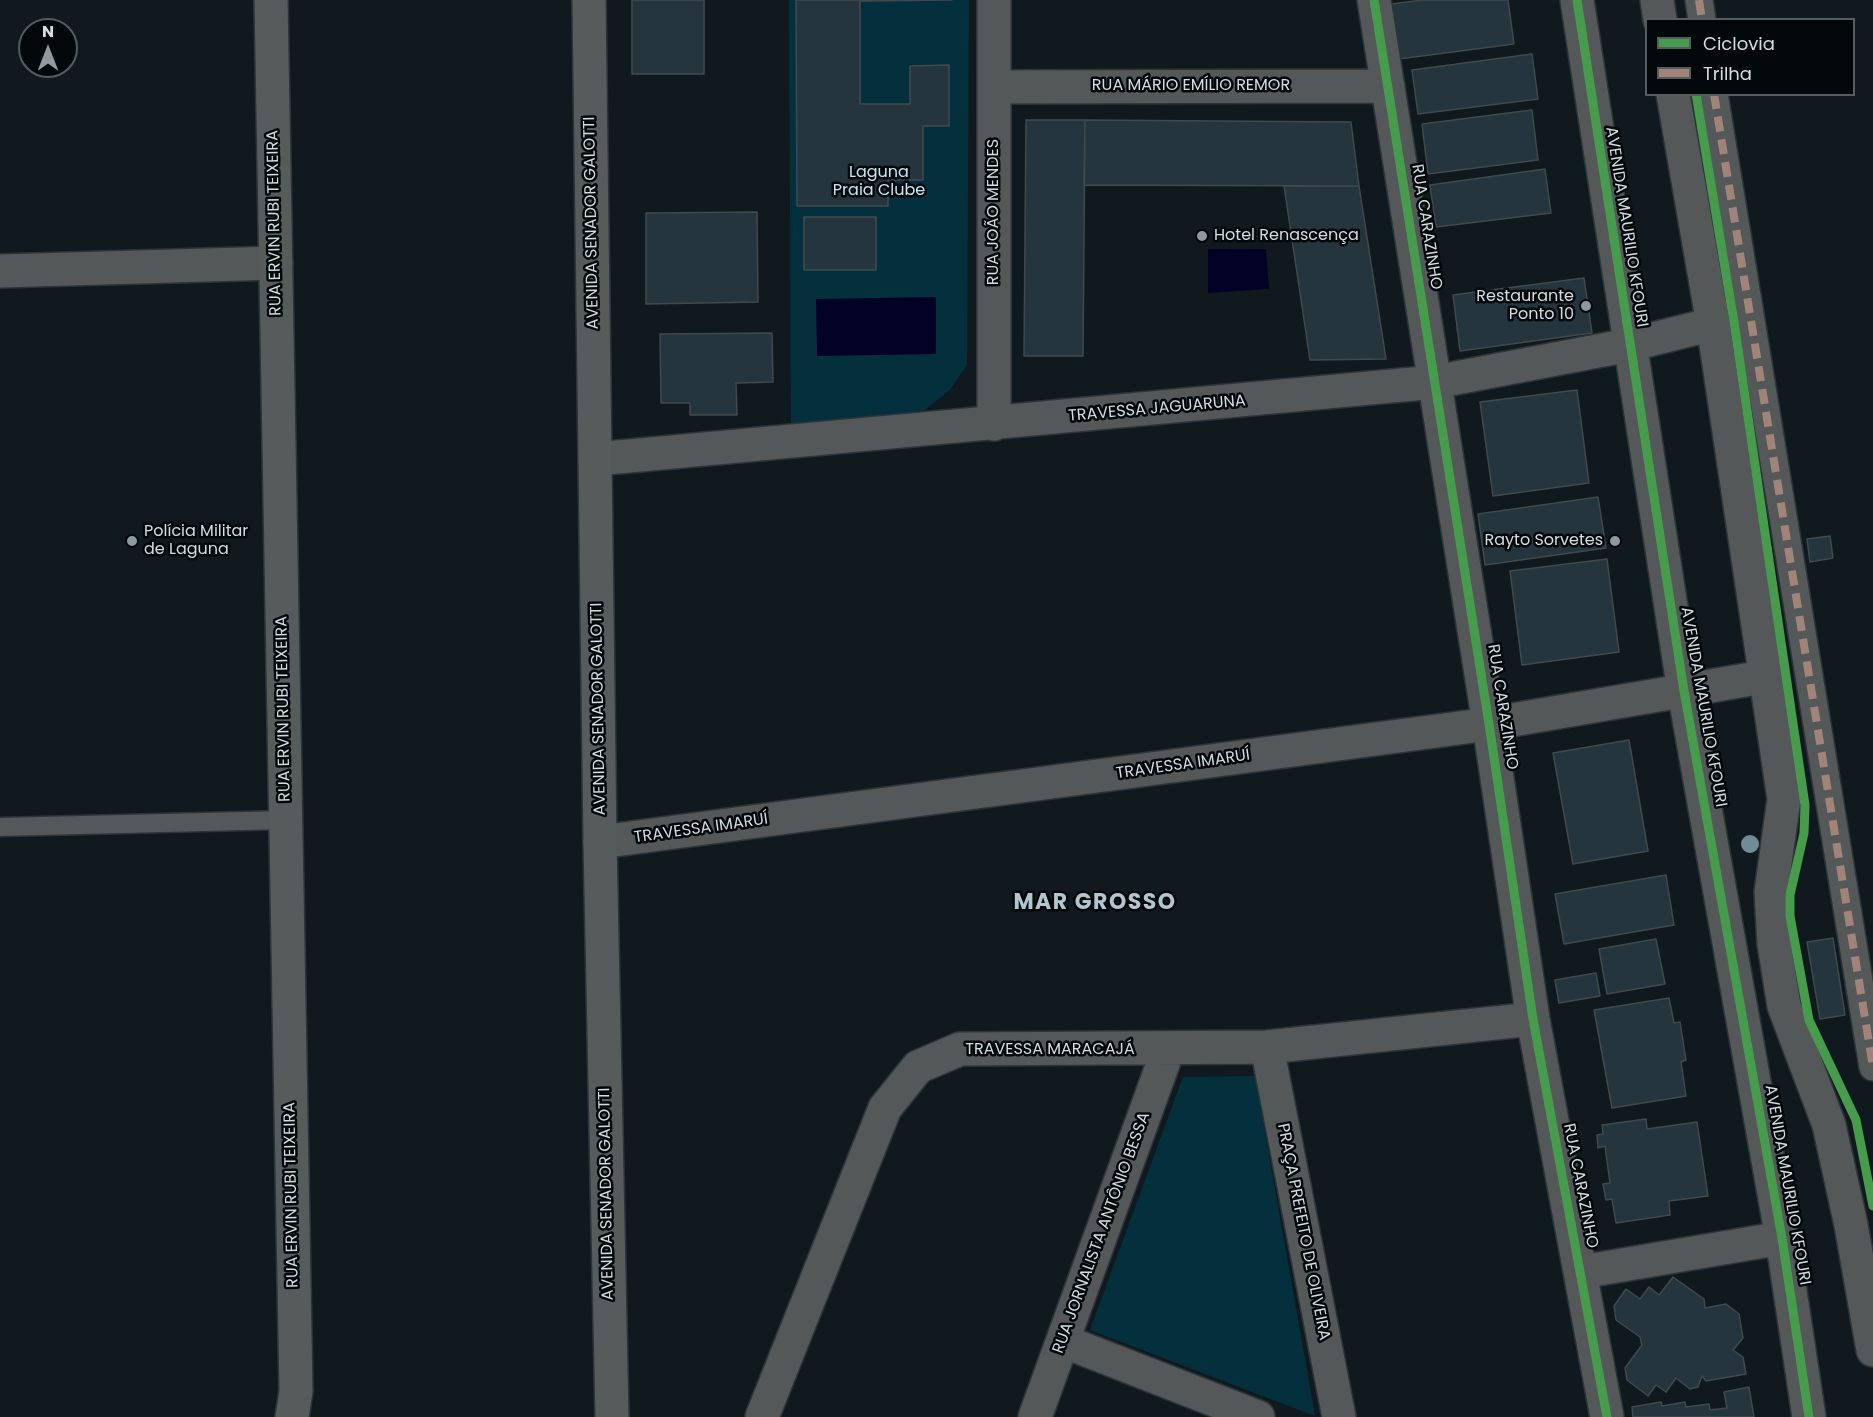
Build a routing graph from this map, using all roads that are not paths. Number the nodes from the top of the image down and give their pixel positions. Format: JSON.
{"nodes":[{"id":1,"x":271,"y":0,"type":"edge"},
{"id":2,"x":589,"y":0,"type":"edge"},
{"id":3,"x":994,"y":0,"type":"edge"},
{"id":4,"x":1374,"y":0,"type":"edge"},
{"id":5,"x":1577,"y":0,"type":"edge"},
{"id":6,"x":1657,"y":0,"type":"edge"},
{"id":7,"x":1699,"y":0,"type":"edge"},
{"id":8,"x":1660,"y":18,"type":"edge"},
{"id":9,"x":1702,"y":18,"type":"edge"},
{"id":10,"x":1388,"y":86,"type":"junction"},
{"id":11,"x":994,"y":87,"type":"junction"},
{"id":12,"x":1673,"y":96,"type":"edge"},
{"id":13,"x":1714,"y":96,"type":"edge"},
{"id":14,"x":276,"y":263,"type":"junction"},
{"id":15,"x":0,"y":271,"type":"edge"},
{"id":16,"x":1713,"y":324,"type":"junction"},
{"id":17,"x":1629,"y":345,"type":"junction"},
{"id":18,"x":1435,"y":382,"type":"junction"},
{"id":19,"x":994,"y":424,"type":"junction"},
{"id":20,"x":596,"y":459,"type":"junction"},
{"id":21,"x":1763,"y":676,"type":"junction"},
{"id":22,"x":1684,"y":691,"type":"junction"},
{"id":23,"x":1490,"y":724,"type":"junction"},
{"id":24,"x":285,"y":820,"type":"junction"},
{"id":25,"x":0,"y":827,"type":"edge"},
{"id":26,"x":600,"y":842,"type":"junction"},
{"id":27,"x":1533,"y":1019,"type":"junction"},
{"id":28,"x":1267,"y":1047,"type":"junction"},
{"id":29,"x":1168,"y":1050,"type":"junction"},
{"id":30,"x":1873,"y":1067,"type":"edge"},
{"id":31,"x":1782,"y":1239,"type":"junction"},
{"id":32,"x":1581,"y":1272,"type":"junction"},
{"id":33,"x":1063,"y":1341,"type":"junction"},
{"id":34,"x":1873,"y":1350,"type":"edge"},
{"id":35,"x":292,"y":1417,"type":"edge"},
{"id":36,"x":612,"y":1417,"type":"edge"},
{"id":37,"x":762,"y":1417,"type":"edge"},
{"id":38,"x":1035,"y":1417,"type":"edge"},
{"id":39,"x":1258,"y":1417,"type":"edge"},
{"id":40,"x":1340,"y":1417,"type":"edge"},
{"id":41,"x":1607,"y":1417,"type":"edge"},
{"id":42,"x":1809,"y":1417,"type":"edge"}],
"edges":[{"from":1,"to":14,"type":"main road","name":"RUA ERVIN RUBI TEIXEIRA"},
{"from":2,"to":20,"type":"main road","name":"AVENIDA SENADOR GALOTTI"},
{"from":3,"to":11,"type":"street","name":"RUA JOÃO MENDES"},
{"from":4,"to":10,"type":"street","name":"RUA CARAZINHO"},
{"from":5,"to":17,"type":"street","name":"AVENIDA MAURILIO KFOURI"},
{"from":6,"to":8,"type":"street"},
{"from":7,"to":9,"type":"street"},
{"from":10,"to":11,"type":"street","name":"RUA MÁRIO EMÍLIO REMOR"},
{"from":10,"to":18,"type":"street","name":"RUA CARAZINHO"},
{"from":11,"to":19,"type":"street","name":"RUA JOÃO MENDES"},
{"from":12,"to":16,"type":"street"},
{"from":13,"to":30,"type":"street"},
{"from":14,"to":15,"type":"street"},
{"from":14,"to":24,"type":"main road","name":"RUA ERVIN RUBI TEIXEIRA"},
{"from":16,"to":17,"type":"street","name":"TRAVESSA JAGUARUNA"},
{"from":16,"to":21,"type":"street"},
{"from":17,"to":18,"type":"street","name":"TRAVESSA JAGUARUNA"},
{"from":17,"to":22,"type":"street","name":"AVENIDA MAURILIO KFOURI"},
{"from":18,"to":19,"type":"street","name":"TRAVESSA JAGUARUNA"},
{"from":18,"to":23,"type":"street","name":"RUA CARAZINHO"},
{"from":19,"to":20,"type":"street","name":"TRAVESSA JAGUARUNA"},
{"from":20,"to":26,"type":"main road","name":"AVENIDA SENADOR GALOTTI"},
{"from":21,"to":22,"type":"street","name":"TRAVESSA IMARUÍ"},
{"from":21,"to":34,"type":"street"},
{"from":22,"to":23,"type":"street","name":"TRAVESSA IMARUÍ"},
{"from":22,"to":31,"type":"street","name":"AVENIDA MAURILIO KFOURI"},
{"from":23,"to":26,"type":"street","name":"TRAVESSA IMARUÍ"},
{"from":23,"to":27,"type":"street","name":"RUA CARAZINHO"},
{"from":24,"to":25,"type":"lane"},
{"from":24,"to":35,"type":"main road","name":"RUA ERVIN RUBI TEIXEIRA"},
{"from":26,"to":36,"type":"main road","name":"AVENIDA SENADOR GALOTTI"},
{"from":27,"to":28,"type":"street","name":"TRAVESSA MARACAJÁ"},
{"from":27,"to":32,"type":"street","name":"RUA CARAZINHO"},
{"from":28,"to":29,"type":"street","name":"TRAVESSA MARACAJÁ"},
{"from":28,"to":40,"type":"street","name":"PRAÇA PREFEITO DE OLIVEIRA"},
{"from":29,"to":33,"type":"street","name":"RUA JORNALISTA ANTÔNIO BESSA"},
{"from":29,"to":37,"type":"street","name":"TRAVESSA MARACAJÁ"},
{"from":31,"to":32,"type":"street"},
{"from":31,"to":42,"type":"street","name":"AVENIDA MAURILIO KFOURI"},
{"from":32,"to":41,"type":"street","name":"RUA CARAZINHO"},
{"from":33,"to":38,"type":"street","name":"RUA JORNALISTA ANTÔNIO BESSA"},
{"from":33,"to":39,"type":"street"}]}
